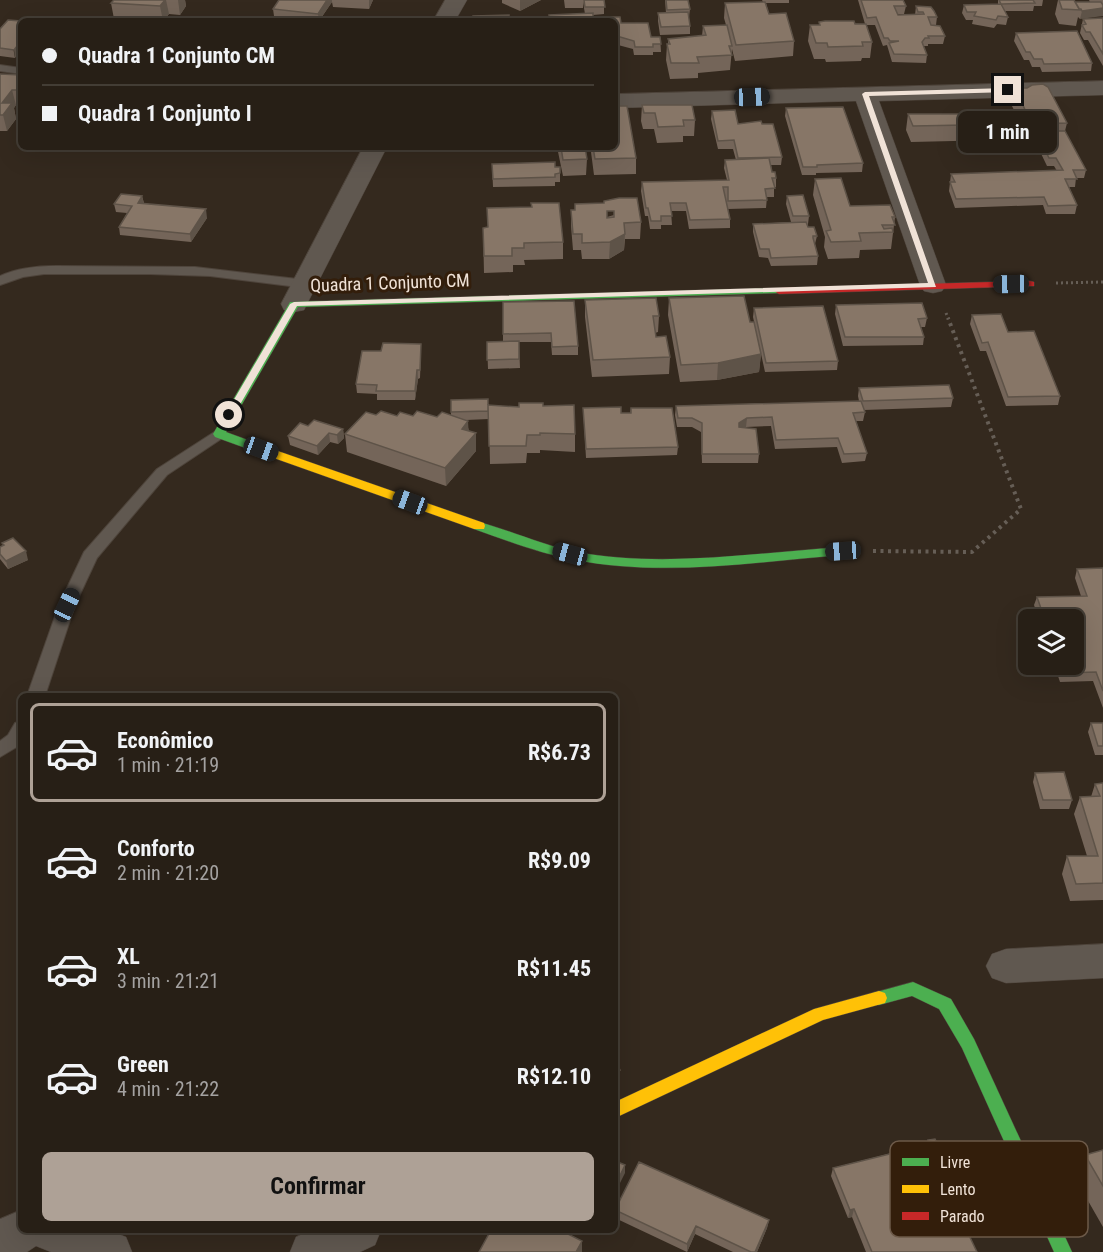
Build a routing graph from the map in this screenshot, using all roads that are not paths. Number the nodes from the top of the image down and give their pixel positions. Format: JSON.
{"nodes":[{"id":1,"x":456,"y":0,"type":"edge"},
{"id":2,"x":446,"y":18,"type":"edge"},
{"id":3,"x":0,"y":68,"type":"edge"},
{"id":4,"x":18,"y":71,"type":"edge"},
{"id":5,"x":1103,"y":88,"type":"edge"},
{"id":6,"x":865,"y":94,"type":"junction"},
{"id":7,"x":618,"y":101,"type":"edge"},
{"id":8,"x":373,"y":150,"type":"edge"},
{"id":9,"x":0,"y":281,"type":"edge"},
{"id":10,"x":1030,"y":284,"type":"road end"},
{"id":11,"x":933,"y":285,"type":"junction"},
{"id":12,"x":300,"y":294,"type":"junction"},
{"id":13,"x":219,"y":434,"type":"junction"},
{"id":14,"x":843,"y":551,"type":"road end"},
{"id":15,"x":37,"y":693,"type":"edge"},
{"id":16,"x":18,"y":733,"type":"edge"},
{"id":17,"x":0,"y":750,"type":"edge"},
{"id":18,"x":1103,"y":961,"type":"edge"},
{"id":19,"x":1006,"y":966,"type":"dead end"},
{"id":20,"x":618,"y":1109,"type":"edge"},
{"id":21,"x":1012,"y":1141,"type":"edge"},
{"id":22,"x":0,"y":1218,"type":"edge"},
{"id":23,"x":18,"y":1221,"type":"edge"},
{"id":24,"x":18,"y":1233,"type":"edge"},
{"id":25,"x":56,"y":1233,"type":"edge"},
{"id":26,"x":353,"y":1233,"type":"edge"},
{"id":27,"x":1056,"y":1237,"type":"edge"},
{"id":28,"x":0,"y":1244,"type":"edge"},
{"id":29,"x":110,"y":1252,"type":"edge"},
{"id":30,"x":312,"y":1252,"type":"edge"},
{"id":31,"x":1063,"y":1252,"type":"edge"}],
"edges":[{"from":1,"to":2,"type":"street"},
{"from":3,"to":4,"type":"lane"},
{"from":5,"to":6,"type":"street"},
{"from":6,"to":7,"type":"street"},
{"from":6,"to":11,"type":"street"},
{"from":8,"to":12,"type":"street"},
{"from":9,"to":12,"type":"lane"},
{"from":10,"to":11,"type":"street","name":"Quadra 1 Conjunto CM"},
{"from":11,"to":12,"type":"street","name":"Quadra 1 Conjunto CM"},
{"from":12,"to":13,"type":"street","name":"Quadra 1 Conjunto CM"},
{"from":13,"to":14,"type":"street"},
{"from":13,"to":15,"type":"lane"},
{"from":16,"to":17,"type":"lane"},
{"from":18,"to":19,"type":"street"},
{"from":20,"to":21,"type":"street"},
{"from":22,"to":23,"type":"street"},
{"from":24,"to":28,"type":"street"},
{"from":25,"to":29,"type":"street"},
{"from":26,"to":30,"type":"street"},
{"from":27,"to":31,"type":"street"}]}
